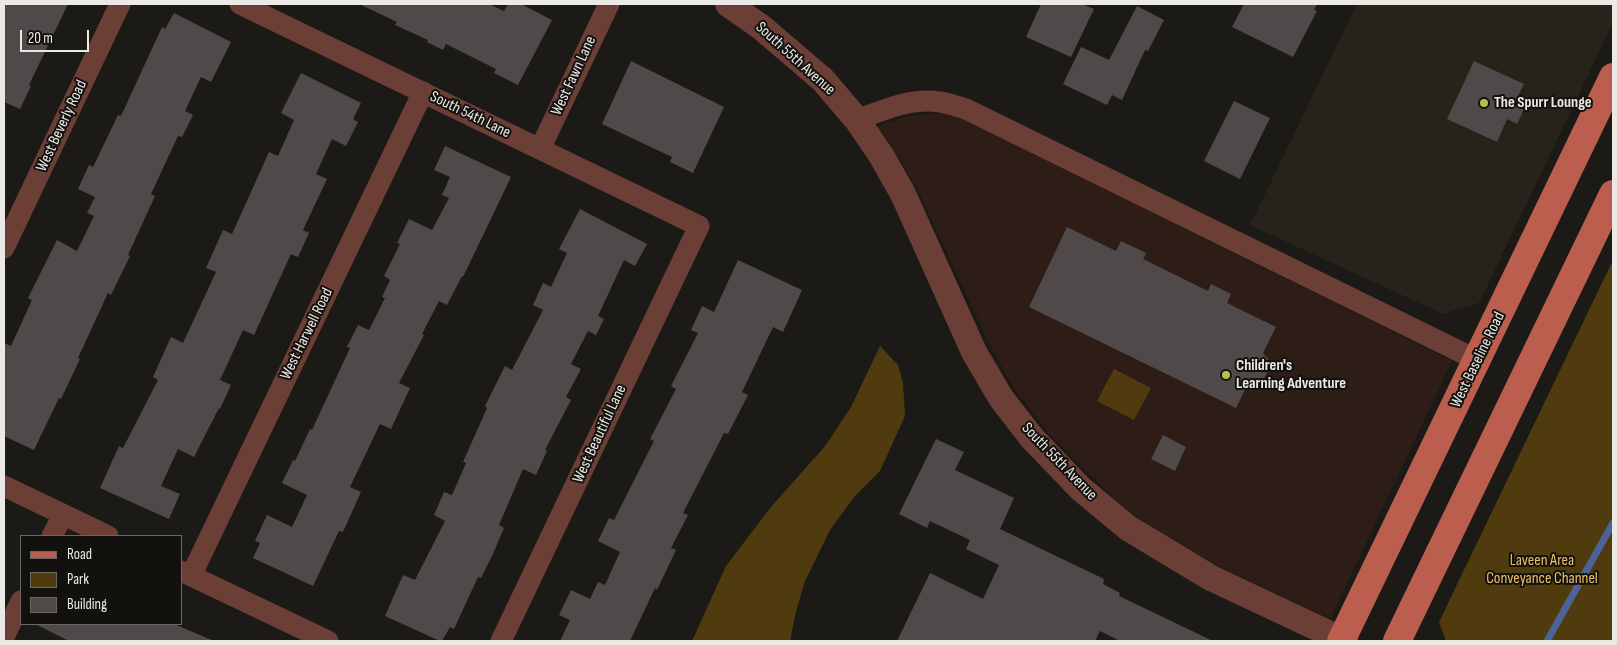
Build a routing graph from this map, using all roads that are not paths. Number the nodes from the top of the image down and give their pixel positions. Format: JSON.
{"nodes":[{"id":1,"x":120,"y":4,"type":"edge"},
{"id":2,"x":240,"y":4,"type":"edge"},
{"id":3,"x":609,"y":4,"type":"edge"},
{"id":4,"x":728,"y":4,"type":"edge"},
{"id":5,"x":1613,"y":78,"type":"edge"},
{"id":6,"x":423,"y":92,"type":"junction"},
{"id":7,"x":857,"y":120,"type":"junction"},
{"id":8,"x":540,"y":149,"type":"junction"},
{"id":9,"x":1613,"y":194,"type":"edge"},
{"id":10,"x":699,"y":226,"type":"joint"},
{"id":11,"x":4,"y":248,"type":"edge"},
{"id":12,"x":1477,"y":360,"type":"junction"},
{"id":13,"x":4,"y":486,"type":"edge"},
{"id":14,"x":63,"y":515,"type":"junction"},
{"id":15,"x":53,"y":535,"type":"edge"},
{"id":16,"x":106,"y":535,"type":"edge"},
{"id":17,"x":186,"y":574,"type":"edge"},
{"id":18,"x":20,"y":603,"type":"edge"},
{"id":19,"x":4,"y":637,"type":"edge"},
{"id":20,"x":328,"y":641,"type":"edge"},
{"id":21,"x":501,"y":641,"type":"edge"},
{"id":22,"x":1343,"y":641,"type":"edge"},
{"id":23,"x":1397,"y":641,"type":"edge"}],
"edges":[{"from":1,"to":11,"type":"street","name":"West Beverly Road"},
{"from":2,"to":6,"type":"street","name":"South 54th Lane"},
{"from":3,"to":8,"type":"street","name":"West Fawn Lane"},
{"from":4,"to":7,"type":"street","name":"South 55th Avenue"},
{"from":5,"to":12,"type":"main road","name":"West Baseline Road"},
{"from":6,"to":8,"type":"street","name":"South 54th Lane"},
{"from":6,"to":17,"type":"street","name":"West Harwell Road"},
{"from":7,"to":12,"type":"street"},
{"from":7,"to":22,"type":"street","name":"South 55th Avenue"},
{"from":8,"to":10,"type":"street","name":"South 54th Lane"},
{"from":9,"to":23,"type":"main road"},
{"from":10,"to":21,"type":"street","name":"West Beautiful Lane"},
{"from":12,"to":22,"type":"main road","name":"West Baseline Road"},
{"from":13,"to":14,"type":"street"},
{"from":14,"to":15,"type":"street"},
{"from":14,"to":16,"type":"street"},
{"from":17,"to":20,"type":"street"},
{"from":18,"to":19,"type":"street"}]}
